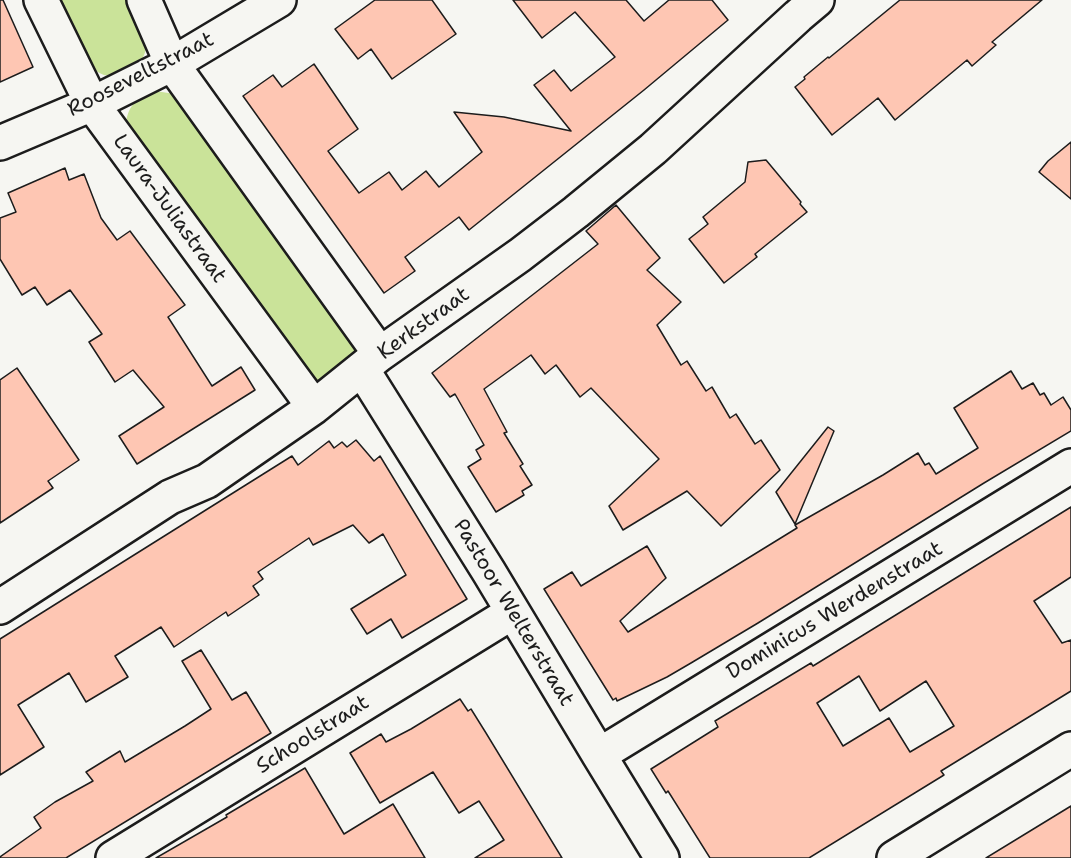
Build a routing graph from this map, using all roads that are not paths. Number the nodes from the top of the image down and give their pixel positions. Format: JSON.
{"nodes":[{"id":1,"x":41,"y":0,"type":"edge"},
{"id":2,"x":144,"y":0,"type":"edge"},
{"id":3,"x":279,"y":0,"type":"edge"},
{"id":4,"x":799,"y":5,"type":"edge"},
{"id":5,"x":172,"y":64,"type":"junction"},
{"id":6,"x":92,"y":104,"type":"junction"},
{"id":7,"x":0,"y":143,"type":"edge"},
{"id":8,"x":371,"y":362,"type":"junction"},
{"id":9,"x":314,"y":407,"type":"junction"},
{"id":10,"x":1071,"y":466,"type":"edge"},
{"id":11,"x":0,"y":607,"type":"edge"},
{"id":12,"x":513,"y":612,"type":"junction"},
{"id":13,"x":1071,"y":749,"type":"edge"},
{"id":14,"x":598,"y":755,"type":"junction"},
{"id":15,"x":113,"y":858,"type":"edge"},
{"id":16,"x":662,"y":858,"type":"edge"},
{"id":17,"x":894,"y":858,"type":"edge"}],
"edges":[{"from":1,"to":6,"type":"street","name":"Laura-Juliastraat"},
{"from":2,"to":5,"type":"street"},
{"from":3,"to":5,"type":"street","name":"Rooseveltstraat"},
{"from":4,"to":8,"type":"street","name":"Kerkstraat"},
{"from":5,"to":6,"type":"street","name":"Rooseveltstraat"},
{"from":5,"to":8,"type":"street"},
{"from":6,"to":7,"type":"street","name":"Rooseveltstraat"},
{"from":6,"to":9,"type":"street","name":"Laura-Juliastraat"},
{"from":8,"to":9,"type":"street","name":"Kerkstraat"},
{"from":8,"to":12,"type":"street","name":"Pastoor Welterstraat"},
{"from":9,"to":11,"type":"street","name":"Kerkstraat"},
{"from":10,"to":14,"type":"street","name":"Dominicus Werdenstraat"},
{"from":12,"to":14,"type":"street","name":"Pastoor Welterstraat"},
{"from":12,"to":15,"type":"street","name":"Schoolstraat"},
{"from":13,"to":17,"type":"street"},
{"from":14,"to":16,"type":"street","name":"Pastoor Welterstraat"}]}
